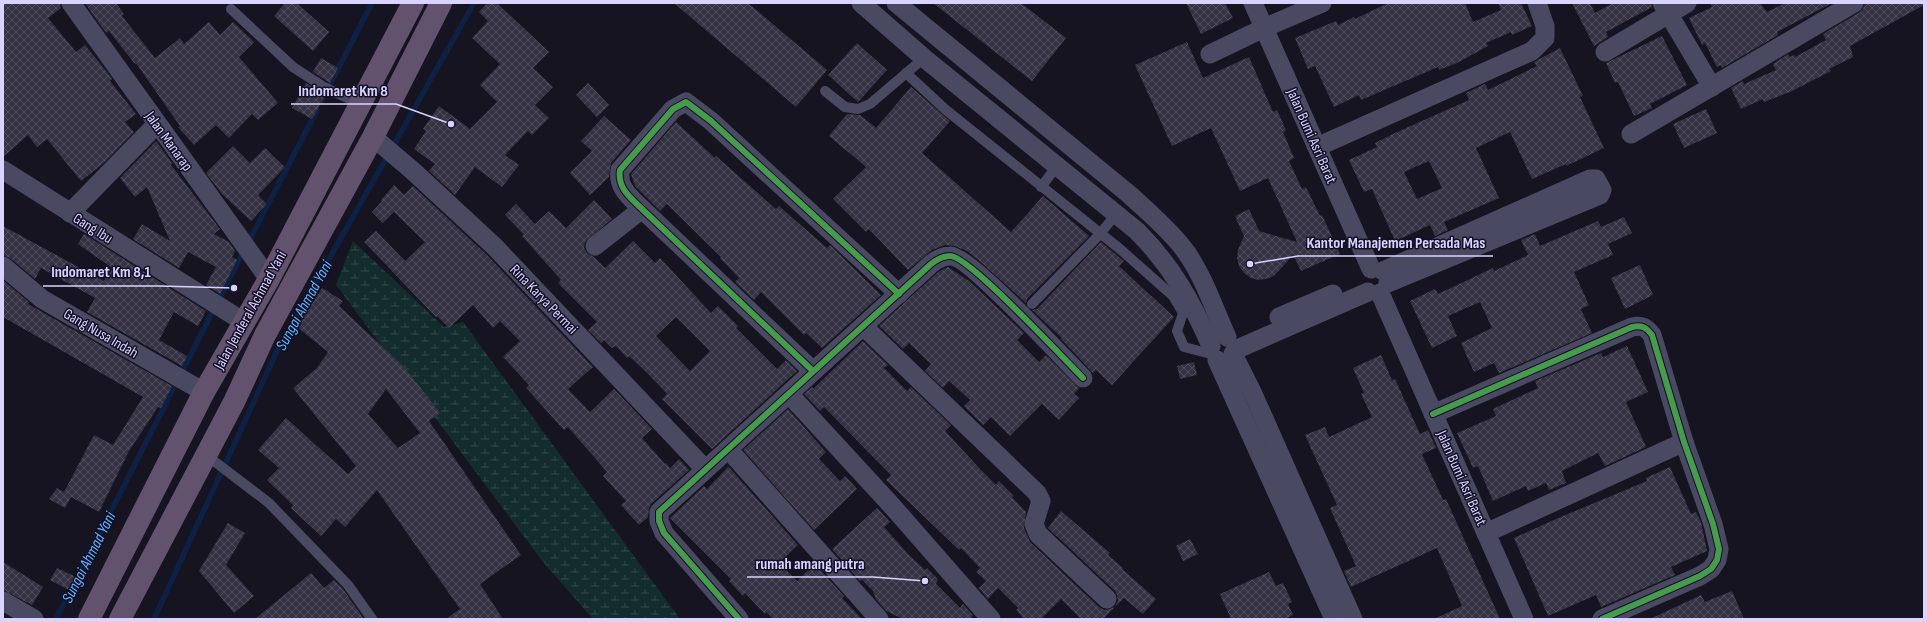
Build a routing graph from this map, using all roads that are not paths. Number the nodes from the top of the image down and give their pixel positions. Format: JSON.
{"nodes":[{"id":1,"x":70,"y":3,"type":"edge"},
{"id":2,"x":413,"y":3,"type":"edge"},
{"id":3,"x":861,"y":3,"type":"edge"},
{"id":4,"x":896,"y":3,"type":"edge"},
{"id":5,"x":1253,"y":3,"type":"edge"},
{"id":6,"x":1322,"y":3,"type":"edge"},
{"id":7,"x":1537,"y":3,"type":"edge"},
{"id":8,"x":1687,"y":3,"type":"edge"},
{"id":9,"x":1854,"y":3,"type":"edge"},
{"id":10,"x":434,"y":5,"type":"edge"},
{"id":11,"x":1666,"y":8,"type":"edge"},
{"id":12,"x":231,"y":9,"type":"dead end"},
{"id":13,"x":1264,"y":28,"type":"junction"},
{"id":14,"x":1605,"y":52,"type":"dead end"},
{"id":15,"x":1210,"y":54,"type":"dead end"},
{"id":16,"x":924,"y":58,"type":"junction"},
{"id":17,"x":906,"y":73,"type":"junction"},
{"id":18,"x":1712,"y":86,"type":"junction"},
{"id":19,"x":825,"y":91,"type":"dead end"},
{"id":20,"x":360,"y":104,"type":"junction"},
{"id":21,"x":157,"y":124,"type":"junction"},
{"id":22,"x":1631,"y":134,"type":"dead end"},
{"id":23,"x":373,"y":138,"type":"junction"},
{"id":24,"x":1317,"y":147,"type":"junction"},
{"id":25,"x":1057,"y":166,"type":"junction"},
{"id":26,"x":3,"y":170,"type":"edge"},
{"id":27,"x":1041,"y":187,"type":"junction"},
{"id":28,"x":642,"y":210,"type":"junction"},
{"id":29,"x":70,"y":214,"type":"junction"},
{"id":30,"x":1116,"y":214,"type":"junction"},
{"id":31,"x":1100,"y":234,"type":"junction"},
{"id":32,"x":595,"y":246,"type":"dead end"},
{"id":33,"x":3,"y":266,"type":"edge"},
{"id":34,"x":268,"y":279,"type":"junction"},
{"id":35,"x":1375,"y":282,"type":"junction"},
{"id":36,"x":899,"y":294,"type":"junction"},
{"id":37,"x":1032,"y":304,"type":"dead end"},
{"id":38,"x":244,"y":322,"type":"junction"},
{"id":39,"x":863,"y":326,"type":"junction"},
{"id":40,"x":1223,"y":349,"type":"junction"},
{"id":41,"x":813,"y":371,"type":"junction"},
{"id":42,"x":1083,"y":378,"type":"dead end"},
{"id":43,"x":204,"y":392,"type":"junction"},
{"id":44,"x":789,"y":394,"type":"junction"},
{"id":45,"x":1433,"y":414,"type":"junction"},
{"id":46,"x":1684,"y":442,"type":"junction"},
{"id":47,"x":728,"y":449,"type":"junction"},
{"id":48,"x":206,"y":456,"type":"junction"},
{"id":49,"x":705,"y":469,"type":"junction"},
{"id":50,"x":1486,"y":533,"type":"junction"},
{"id":51,"x":1107,"y":599,"type":"dead end"},
{"id":52,"x":3,"y":601,"type":"edge"},
{"id":53,"x":34,"y":619,"type":"edge"},
{"id":54,"x":89,"y":619,"type":"edge"},
{"id":55,"x":120,"y":619,"type":"edge"},
{"id":56,"x":372,"y":619,"type":"edge"},
{"id":57,"x":739,"y":619,"type":"edge"},
{"id":58,"x":879,"y":619,"type":"edge"},
{"id":59,"x":992,"y":619,"type":"edge"},
{"id":60,"x":1334,"y":619,"type":"edge"},
{"id":61,"x":1353,"y":619,"type":"edge"},
{"id":62,"x":1524,"y":619,"type":"edge"},
{"id":63,"x":1602,"y":619,"type":"edge"}],
"edges":[{"from":1,"to":21,"type":"street","name":"Jalan Manarap"},
{"from":2,"to":20,"type":"highway","name":"Jalan Jenderal Achmad Yani"},
{"from":3,"to":16,"type":"street"},
{"from":4,"to":40,"type":"street"},
{"from":5,"to":13,"type":"street","name":"Jalan Bumi Asri Barat"},
{"from":6,"to":13,"type":"street"},
{"from":7,"to":24,"type":"street"},
{"from":8,"to":11,"type":"street"},
{"from":9,"to":18,"type":"street"},
{"from":10,"to":23,"type":"highway","name":"Jalan Jenderal Achmad Yani"},
{"from":11,"to":14,"type":"street"},
{"from":11,"to":18,"type":"street"},
{"from":12,"to":20,"type":"lane"},
{"from":13,"to":15,"type":"street"},
{"from":13,"to":24,"type":"street","name":"Jalan Bumi Asri Barat"},
{"from":16,"to":17,"type":"lane"},
{"from":16,"to":25,"type":"street"},
{"from":17,"to":19,"type":"lane"},
{"from":17,"to":27,"type":"lane"},
{"from":18,"to":22,"type":"street"},
{"from":20,"to":34,"type":"highway","name":"Jalan Jenderal Achmad Yani"},
{"from":21,"to":29,"type":"street"},
{"from":21,"to":34,"type":"street","name":"Jalan Manarap"},
{"from":23,"to":48,"type":"highway","name":"Jalan Jenderal Achmad Yani"},
{"from":23,"to":49,"type":"street","name":"Rina Karya Permai"},
{"from":24,"to":35,"type":"street","name":"Jalan Bumi Asri Barat"},
{"from":25,"to":27,"type":"lane"},
{"from":25,"to":30,"type":"street"},
{"from":26,"to":29,"type":"street","name":"Gang Ibu"},
{"from":27,"to":31,"type":"lane"},
{"from":28,"to":32,"type":"street"},
{"from":28,"to":36,"type":"street"},
{"from":28,"to":41,"type":"street"},
{"from":29,"to":38,"type":"street","name":"Gang Ibu"},
{"from":30,"to":31,"type":"lane"},
{"from":30,"to":40,"type":"street"},
{"from":31,"to":37,"type":"lane"},
{"from":31,"to":40,"type":"lane"},
{"from":33,"to":43,"type":"street","name":"Gang Nusa Indah"},
{"from":34,"to":38,"type":"highway","name":"Jalan Jenderal Achmad Yani"},
{"from":35,"to":35,"type":"street"},
{"from":35,"to":40,"type":"street"},
{"from":35,"to":45,"type":"street","name":"Jalan Bumi Asri Barat"},
{"from":36,"to":39,"type":"street"},
{"from":36,"to":42,"type":"street"},
{"from":38,"to":43,"type":"highway","name":"Jalan Jenderal Achmad Yani"},
{"from":39,"to":41,"type":"street"},
{"from":39,"to":51,"type":"street"},
{"from":40,"to":60,"type":"street"},
{"from":40,"to":61,"type":"street"},
{"from":41,"to":44,"type":"street"},
{"from":43,"to":54,"type":"highway","name":"Jalan Jenderal Achmad Yani"},
{"from":44,"to":47,"type":"street"},
{"from":44,"to":59,"type":"street"},
{"from":45,"to":46,"type":"street"},
{"from":45,"to":50,"type":"street","name":"Jalan Bumi Asri Barat"},
{"from":46,"to":50,"type":"street"},
{"from":46,"to":63,"type":"street"},
{"from":47,"to":49,"type":"street"},
{"from":47,"to":58,"type":"street"},
{"from":48,"to":55,"type":"highway","name":"Jalan Jenderal Achmad Yani"},
{"from":48,"to":56,"type":"lane"},
{"from":49,"to":57,"type":"street"},
{"from":50,"to":62,"type":"street","name":"Jalan Bumi Asri Barat"},
{"from":52,"to":53,"type":"street"}]}
